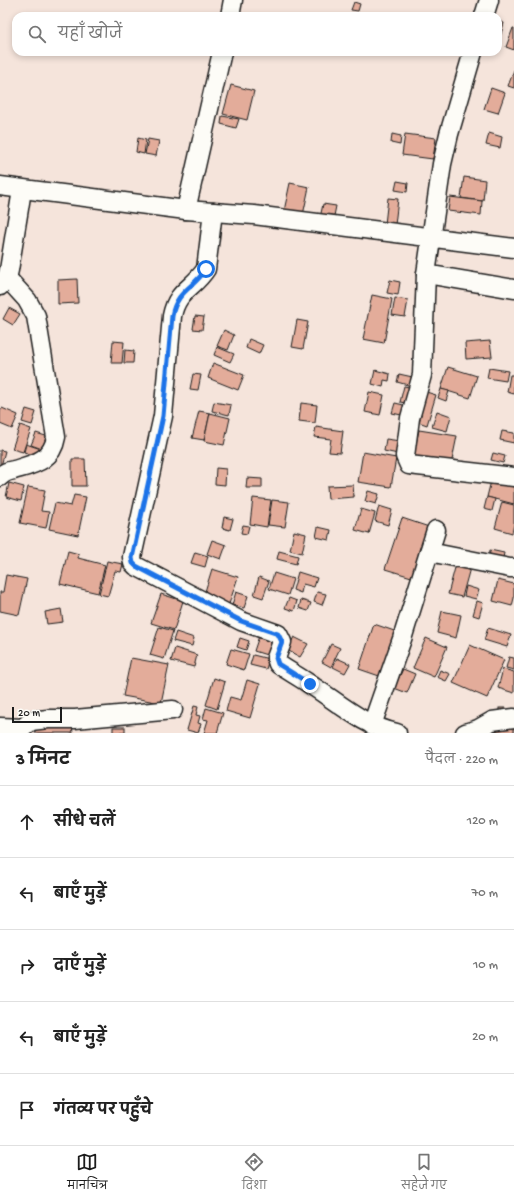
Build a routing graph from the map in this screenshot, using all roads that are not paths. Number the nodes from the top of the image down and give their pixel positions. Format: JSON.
{"nodes":[{"id":1,"x":233,"y":0,"type":"edge"},
{"id":2,"x":489,"y":0,"type":"edge"},
{"id":3,"x":231,"y":12,"type":"edge"},
{"id":4,"x":485,"y":12,"type":"edge"},
{"id":5,"x":221,"y":56,"type":"edge"},
{"id":6,"x":472,"y":56,"type":"edge"},
{"id":7,"x":0,"y":186,"type":"edge"},
{"id":8,"x":22,"y":190,"type":"junction"},
{"id":9,"x":186,"y":210,"type":"junction"},
{"id":10,"x":213,"y":212,"type":"junction"},
{"id":11,"x":430,"y":238,"type":"junction"},
{"id":12,"x":514,"y":248,"type":"edge"},
{"id":13,"x":426,"y":274,"type":"junction"},
{"id":14,"x":3,"y":282,"type":"edge"},
{"id":15,"x":514,"y":289,"type":"edge"},
{"id":16,"x":0,"y":477,"type":"edge"},
{"id":17,"x":514,"y":477,"type":"edge"},
{"id":18,"x":436,"y":530,"type":"dead end"},
{"id":19,"x":429,"y":552,"type":"junction"},
{"id":20,"x":514,"y":568,"type":"edge"},
{"id":21,"x":173,"y":710,"type":"dead end"},
{"id":22,"x":514,"y":718,"type":"edge"},
{"id":23,"x":372,"y":725,"type":"junction"},
{"id":24,"x":0,"y":727,"type":"edge"},
{"id":25,"x":31,"y":727,"type":"edge"},
{"id":26,"x":397,"y":733,"type":"edge"},
{"id":27,"x":465,"y":733,"type":"edge"}],
"edges":[{"from":1,"to":3,"type":"street"},
{"from":2,"to":4,"type":"street"},
{"from":5,"to":9,"type":"street"},
{"from":6,"to":11,"type":"street"},
{"from":7,"to":8,"type":"street"},
{"from":8,"to":9,"type":"street"},
{"from":8,"to":14,"type":"street"},
{"from":9,"to":10,"type":"street"},
{"from":10,"to":11,"type":"street"},
{"from":10,"to":23,"type":"street"},
{"from":11,"to":12,"type":"street"},
{"from":11,"to":13,"type":"street"},
{"from":13,"to":15,"type":"street"},
{"from":13,"to":17,"type":"street"},
{"from":14,"to":16,"type":"street"},
{"from":18,"to":19,"type":"street"},
{"from":19,"to":20,"type":"street"},
{"from":19,"to":23,"type":"street"},
{"from":21,"to":25,"type":"street"},
{"from":22,"to":27,"type":"street"},
{"from":23,"to":26,"type":"street"},
{"from":24,"to":25,"type":"street"}]}
